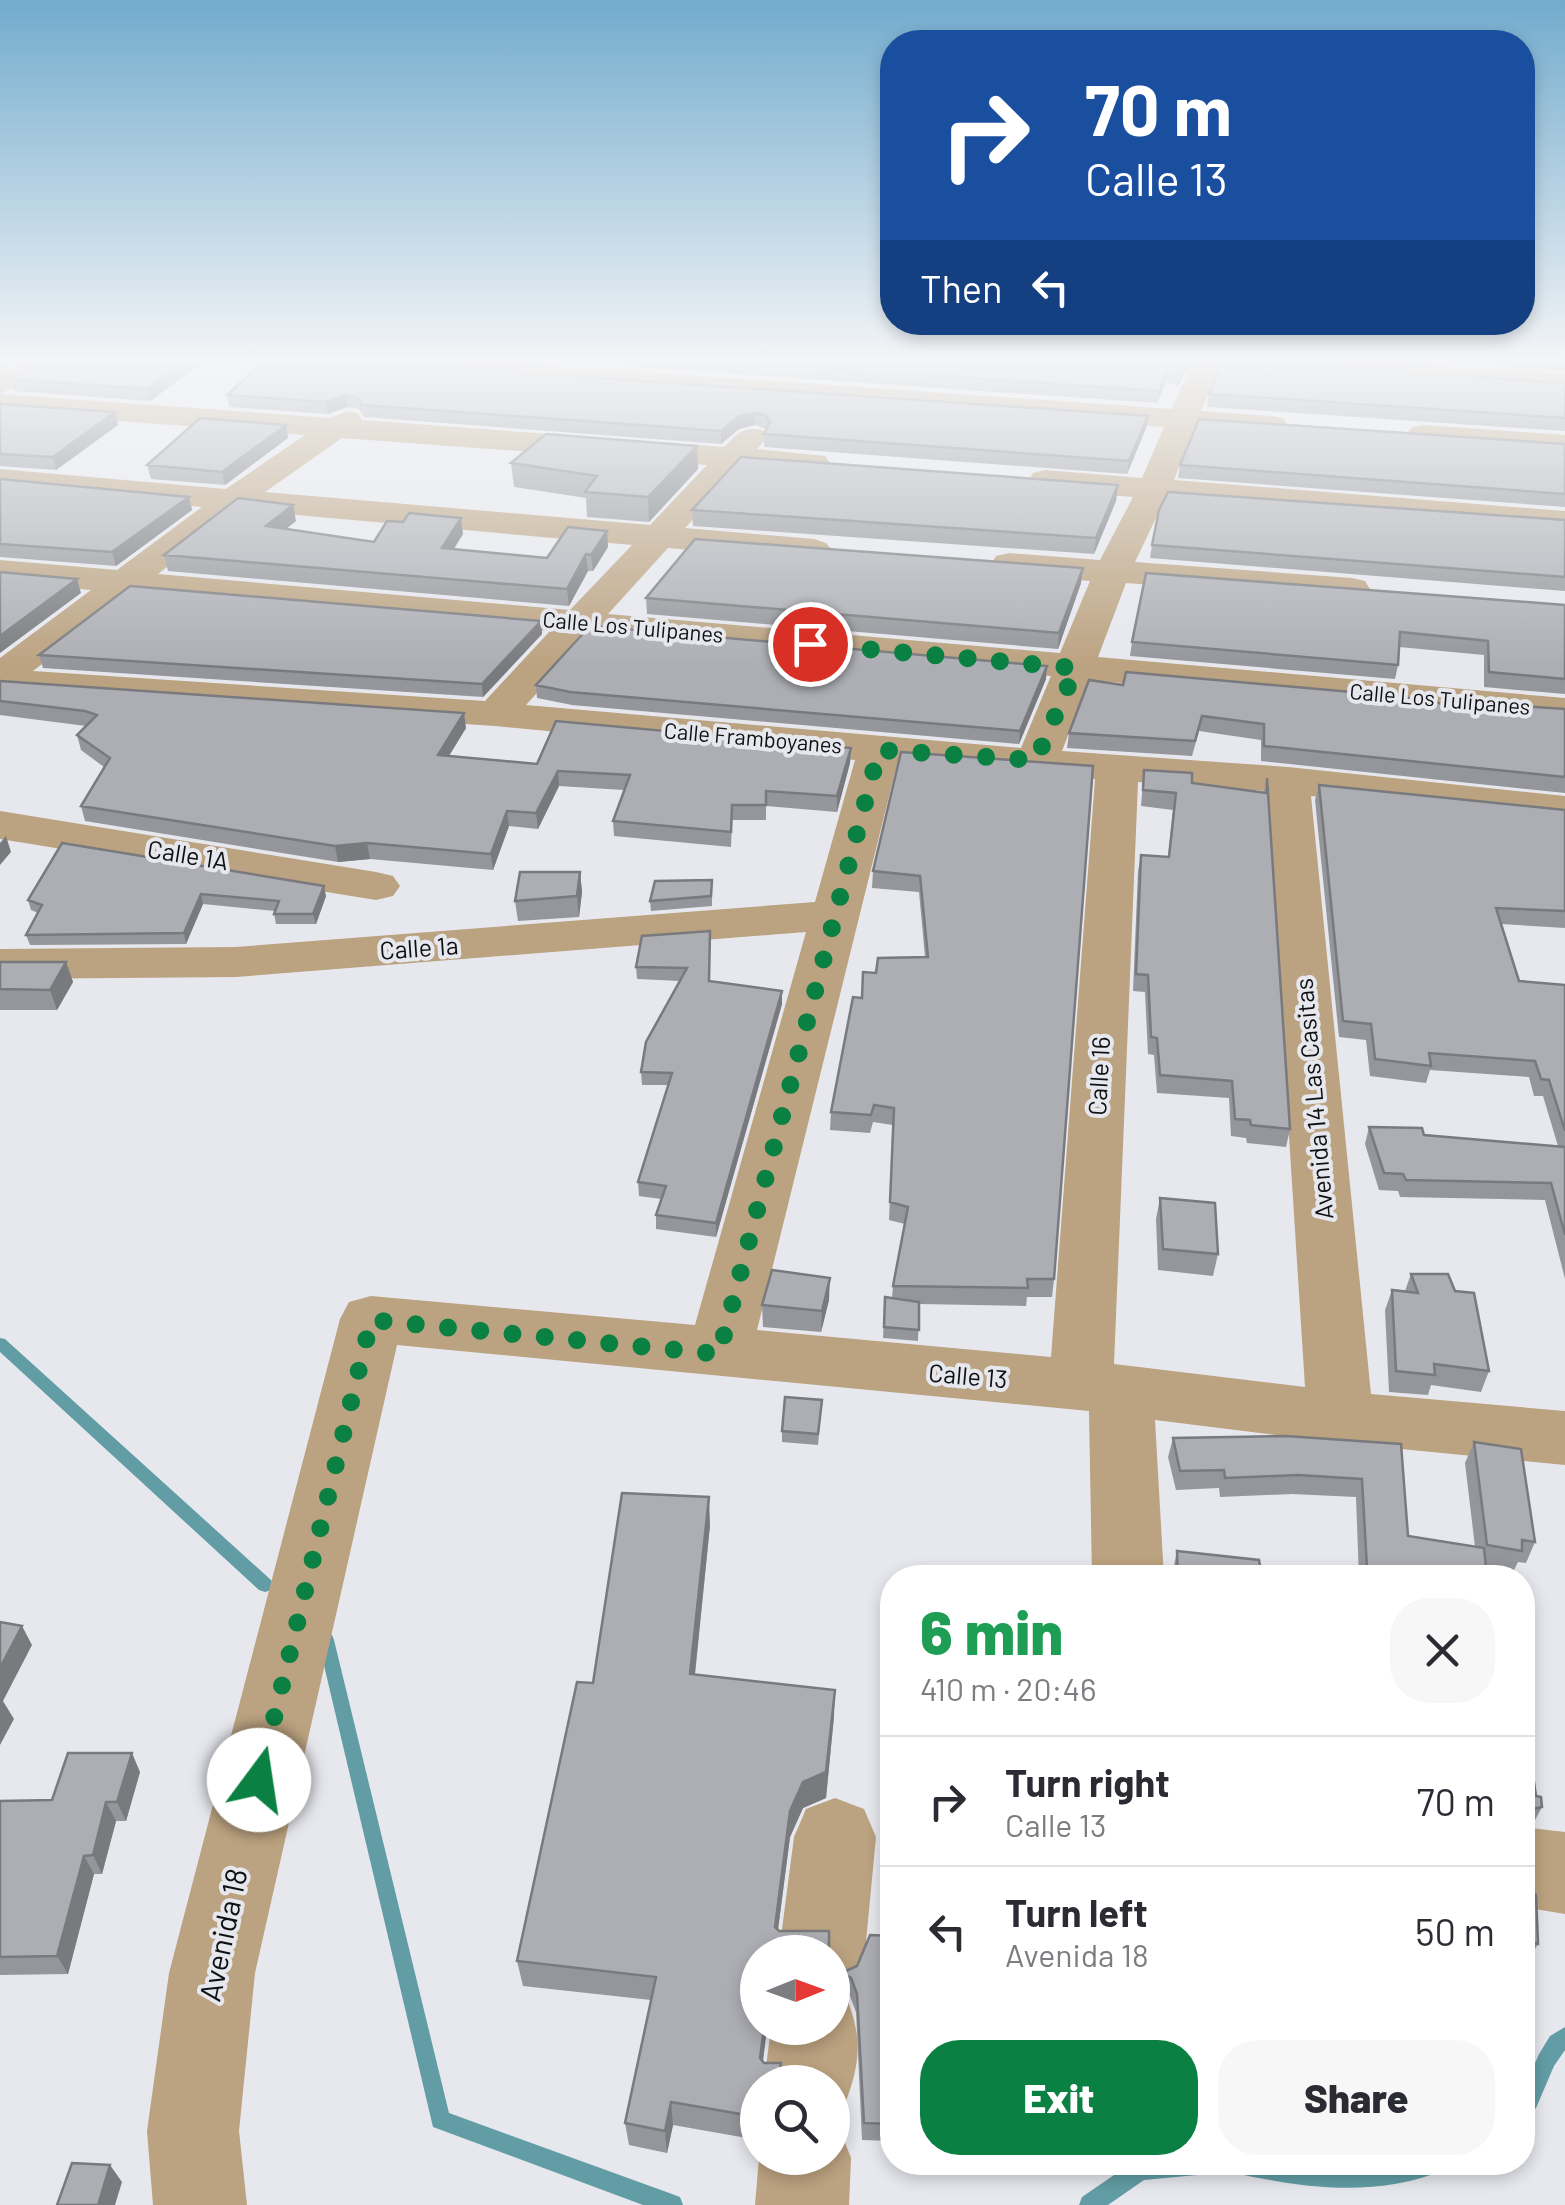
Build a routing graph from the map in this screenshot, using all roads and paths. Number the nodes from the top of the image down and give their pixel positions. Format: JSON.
{"nodes":[{"id":1,"x":287,"y":462,"type":"edge"},
{"id":2,"x":729,"y":462,"type":"edge"},
{"id":3,"x":796,"y":462,"type":"edge"},
{"id":4,"x":1165,"y":462,"type":"edge"},
{"id":5,"x":848,"y":466,"type":"edge"},
{"id":6,"x":1020,"y":478,"type":"edge"},
{"id":7,"x":0,"y":480,"type":"edge"},
{"id":8,"x":1154,"y":488,"type":"junction"},
{"id":9,"x":232,"y":500,"type":"junction"},
{"id":10,"x":1565,"y":521,"type":"edge"},
{"id":11,"x":664,"y":535,"type":"junction"},
{"id":12,"x":853,"y":554,"type":"edge"},
{"id":13,"x":983,"y":562,"type":"edge"},
{"id":14,"x":1113,"y":570,"type":"junction"},
{"id":15,"x":0,"y":571,"type":"edge"},
{"id":16,"x":126,"y":583,"type":"junction"},
{"id":17,"x":1388,"y":592,"type":"edge"},
{"id":18,"x":582,"y":623,"type":"junction"},
{"id":19,"x":1076,"y":668,"type":"junction"},
{"id":20,"x":0,"y":679,"type":"edge"},
{"id":21,"x":1565,"y":710,"type":"edge"},
{"id":22,"x":495,"y":714,"type":"junction"},
{"id":23,"x":879,"y":750,"type":"junction"},
{"id":24,"x":1036,"y":760,"type":"junction"},
{"id":25,"x":1117,"y":766,"type":"junction"},
{"id":26,"x":1288,"y":780,"type":"junction"},
{"id":27,"x":1565,"y":809,"type":"edge"},
{"id":28,"x":0,"y":825,"type":"edge"},
{"id":29,"x":376,"y":886,"type":"dead end"},
{"id":30,"x":836,"y":915,"type":"junction"},
{"id":31,"x":0,"y":964,"type":"edge"},
{"id":32,"x":371,"y":1320,"type":"joint"},
{"id":33,"x":719,"y":1354,"type":"junction"},
{"id":34,"x":1101,"y":1388,"type":"junction"},
{"id":35,"x":1340,"y":1417,"type":"junction"},
{"id":36,"x":1565,"y":1438,"type":"edge"},
{"id":37,"x":1126,"y":1565,"type":"edge"},
{"id":38,"x":834,"y":1837,"type":"dead end"},
{"id":39,"x":1535,"y":1869,"type":"edge"},
{"id":40,"x":1565,"y":1874,"type":"edge"},
{"id":41,"x":824,"y":1935,"type":"edge"},
{"id":42,"x":200,"y":2205,"type":"edge"}],
"edges":[{"from":1,"to":9,"type":"street"},
{"from":2,"to":11,"type":"street"},
{"from":3,"to":5,"type":"street"},
{"from":4,"to":8,"type":"street"},
{"from":6,"to":8,"type":"street"},
{"from":7,"to":9,"type":"street"},
{"from":8,"to":10,"type":"street"},
{"from":8,"to":14,"type":"street"},
{"from":9,"to":11,"type":"street"},
{"from":9,"to":16,"type":"street"},
{"from":11,"to":12,"type":"street"},
{"from":11,"to":18,"type":"street"},
{"from":13,"to":14,"type":"street"},
{"from":14,"to":17,"type":"street"},
{"from":14,"to":19,"type":"street"},
{"from":15,"to":16,"type":"street","name":"Calle Los Tulipanes"},
{"from":16,"to":18,"type":"street","name":"Calle Los Tulipanes"},
{"from":16,"to":20,"type":"street"},
{"from":18,"to":19,"type":"street","name":"Calle Los Tulipanes"},
{"from":18,"to":22,"type":"street"},
{"from":19,"to":21,"type":"street","name":"Calle Los Tulipanes"},
{"from":19,"to":24,"type":"street"},
{"from":20,"to":22,"type":"street","name":"Calle Framboyanes"},
{"from":22,"to":23,"type":"street","name":"Calle Framboyanes"},
{"from":23,"to":24,"type":"street","name":"Calle Framboyanes"},
{"from":23,"to":30,"type":"street"},
{"from":24,"to":25,"type":"street","name":"Calle Framboyanes"},
{"from":25,"to":26,"type":"street","name":"Calle Framboyanes"},
{"from":25,"to":34,"type":"street","name":"Calle 16"},
{"from":26,"to":27,"type":"street","name":"Calle Framboyanes"},
{"from":26,"to":35,"type":"street","name":"Avenida 14 Las Casitas"},
{"from":28,"to":29,"type":"street","name":"Calle 1A"},
{"from":30,"to":31,"type":"street","name":"Calle 1a"},
{"from":30,"to":33,"type":"street"},
{"from":32,"to":33,"type":"street","name":"Calle 13"},
{"from":32,"to":42,"type":"street","name":"Avenida 18"},
{"from":33,"to":34,"type":"street","name":"Calle 13"},
{"from":34,"to":35,"type":"street","name":"Calle 13"},
{"from":34,"to":37,"type":"street","name":"Calle 16"},
{"from":35,"to":36,"type":"street","name":"Calle 13"},
{"from":38,"to":41,"type":"street"},
{"from":39,"to":40,"type":"street"}]}
